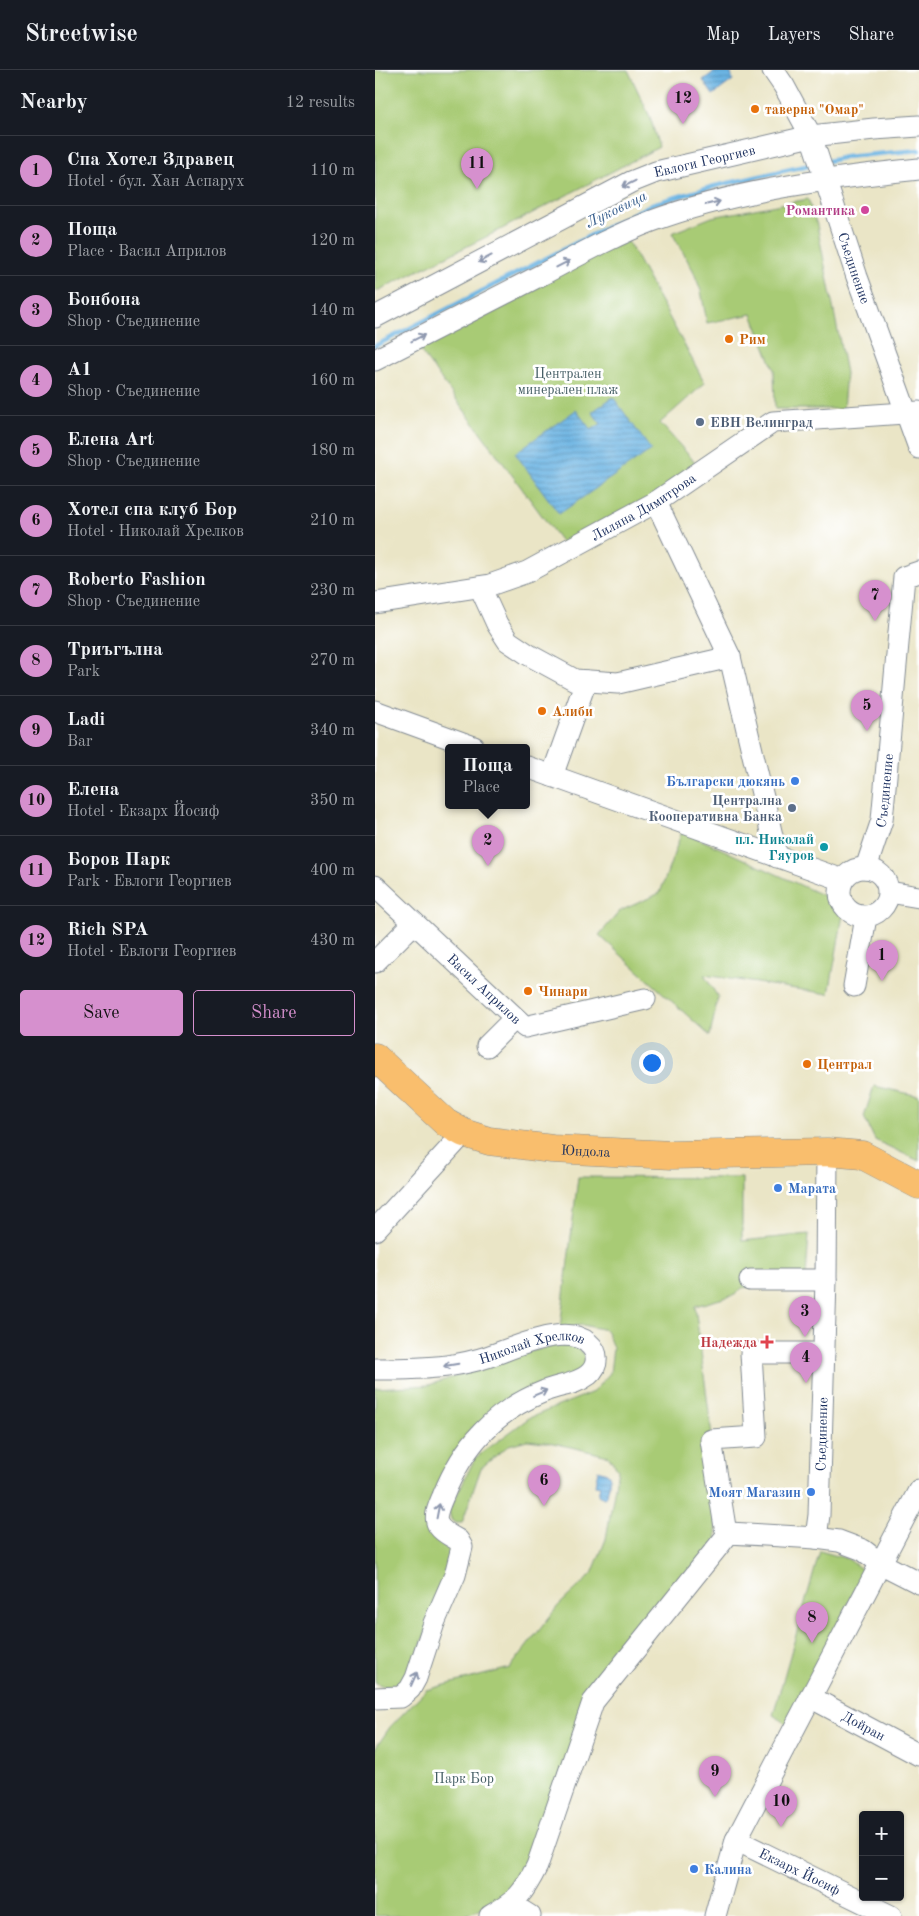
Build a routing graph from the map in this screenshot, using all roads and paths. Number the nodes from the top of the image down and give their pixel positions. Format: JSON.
{"nodes":[{"id":1,"x":775,"y":70,"type":"edge"},
{"id":2,"x":919,"y":126,"type":"edge"},
{"id":3,"x":811,"y":136,"type":"junction"},
{"id":4,"x":919,"y":170,"type":"edge"},
{"id":5,"x":826,"y":180,"type":"junction"},
{"id":6,"x":375,"y":317,"type":"edge"},
{"id":7,"x":375,"y":360,"type":"edge"},
{"id":8,"x":912,"y":412,"type":"edge"},
{"id":9,"x":919,"y":448,"type":"edge"},
{"id":10,"x":656,"y":502,"type":"junction"},
{"id":11,"x":919,"y":572,"type":"edge"},
{"id":12,"x":480,"y":587,"type":"junction"},
{"id":13,"x":375,"y":603,"type":"edge"},
{"id":14,"x":730,"y":657,"type":"junction"},
{"id":15,"x":586,"y":681,"type":"junction"},
{"id":16,"x":375,"y":711,"type":"edge"},
{"id":17,"x":466,"y":744,"type":"edge"},
{"id":18,"x":530,"y":768,"type":"edge"},
{"id":19,"x":552,"y":776,"type":"junction"},
{"id":20,"x":777,"y":857,"type":"junction"},
{"id":21,"x":866,"y":868,"type":"junction"},
{"id":22,"x":843,"y":880,"type":"junction"},
{"id":23,"x":375,"y":886,"type":"edge"},
{"id":24,"x":889,"y":892,"type":"junction"},
{"id":25,"x":919,"y":897,"type":"edge"},
{"id":26,"x":866,"y":916,"type":"junction"},
{"id":27,"x":414,"y":923,"type":"junction"},
{"id":28,"x":375,"y":962,"type":"edge"},
{"id":29,"x":854,"y":986,"type":"dead end"},
{"id":30,"x":645,"y":999,"type":"dead end"},
{"id":31,"x":515,"y":1018,"type":"junction"},
{"id":32,"x":487,"y":1046,"type":"dead end"},
{"id":33,"x":375,"y":1057,"type":"edge"},
{"id":34,"x":464,"y":1133,"type":"junction"},
{"id":35,"x":827,"y":1152,"type":"junction"},
{"id":36,"x":919,"y":1185,"type":"edge"},
{"id":37,"x":375,"y":1230,"type":"edge"},
{"id":38,"x":750,"y":1280,"type":"dead end"},
{"id":39,"x":826,"y":1280,"type":"junction"},
{"id":40,"x":824,"y":1353,"type":"junction"},
{"id":41,"x":375,"y":1370,"type":"edge"},
{"id":42,"x":919,"y":1490,"type":"edge"},
{"id":43,"x":729,"y":1533,"type":"junction"},
{"id":44,"x":816,"y":1538,"type":"junction"},
{"id":45,"x":880,"y":1563,"type":"junction"},
{"id":46,"x":919,"y":1583,"type":"edge"},
{"id":47,"x":810,"y":1697,"type":"junction"},
{"id":48,"x":375,"y":1698,"type":"edge"},
{"id":49,"x":919,"y":1755,"type":"edge"},
{"id":50,"x":736,"y":1840,"type":"junction"},
{"id":51,"x":511,"y":1904,"type":"junction"},
{"id":52,"x":490,"y":1916,"type":"edge"},
{"id":53,"x":530,"y":1916,"type":"edge"},
{"id":54,"x":715,"y":1916,"type":"edge"},
{"id":55,"x":891,"y":1916,"type":"edge"}],
"edges":[{"from":1,"to":3,"type":"street","name":"Съединение"},
{"from":2,"to":3,"type":"street","name":"Евлоги Георгиев"},
{"from":3,"to":5,"type":"street","name":"Съединение"},
{"from":3,"to":6,"type":"street","name":"Евлоги Георгиев","one_way":true},
{"from":4,"to":5,"type":"street"},
{"from":7,"to":5,"type":"street","one_way":true},
{"from":5,"to":8,"type":"street","name":"Съединение"},
{"from":8,"to":9,"type":"street","name":"Съединение"},
{"from":8,"to":10,"type":"street","name":"Лиляна Димитрова"},
{"from":10,"to":12,"type":"street","name":"Лиляна Димитрова"},
{"from":10,"to":14,"type":"street"},
{"from":11,"to":21,"type":"street","name":"Съединение"},
{"from":12,"to":13,"type":"street","name":"Лиляна Димитрова"},
{"from":12,"to":15,"type":"street"},
{"from":14,"to":15,"type":"street"},
{"from":14,"to":20,"type":"street"},
{"from":15,"to":19,"type":"street"},
{"from":16,"to":17,"type":"street"},
{"from":18,"to":19,"type":"street"},
{"from":19,"to":20,"type":"street"},
{"from":20,"to":22,"type":"street"},
{"from":21,"to":22,"type":"street"},
{"from":21,"to":24,"type":"street"},
{"from":22,"to":26,"type":"street"},
{"from":23,"to":27,"type":"street","name":"Васил Априлов"},
{"from":24,"to":25,"type":"street"},
{"from":24,"to":26,"type":"street"},
{"from":26,"to":29,"type":"street"},
{"from":27,"to":28,"type":"street"},
{"from":27,"to":31,"type":"street","name":"Васил Априлов"},
{"from":30,"to":31,"type":"street","name":"Васил Априлов"},
{"from":31,"to":32,"type":"street"},
{"from":33,"to":34,"type":"main road","name":"Юндола"},
{"from":34,"to":35,"type":"main road","name":"Юндола"},
{"from":34,"to":37,"type":"street"},
{"from":35,"to":36,"type":"main road","name":"Юндола"},
{"from":35,"to":39,"type":"street","name":"Съединение"},
{"from":38,"to":39,"type":"street"},
{"from":39,"to":40,"type":"street","name":"Съединение"},
{"from":40,"to":43,"type":"street"},
{"from":40,"to":44,"type":"street","name":"Съединение"},
{"from":48,"to":41,"type":"street","name":"Николай Хрелков","one_way":true},
{"from":42,"to":45,"type":"street"},
{"from":43,"to":44,"type":"street"},
{"from":43,"to":51,"type":"street"},
{"from":44,"to":45,"type":"street"},
{"from":45,"to":46,"type":"street"},
{"from":45,"to":47,"type":"street"},
{"from":47,"to":49,"type":"street","name":"Дойран"},
{"from":47,"to":50,"type":"street"},
{"from":50,"to":54,"type":"street"},
{"from":50,"to":55,"type":"street","name":"Екзарх Йосиф"},
{"from":51,"to":52,"type":"street"},
{"from":51,"to":53,"type":"street"}]}
